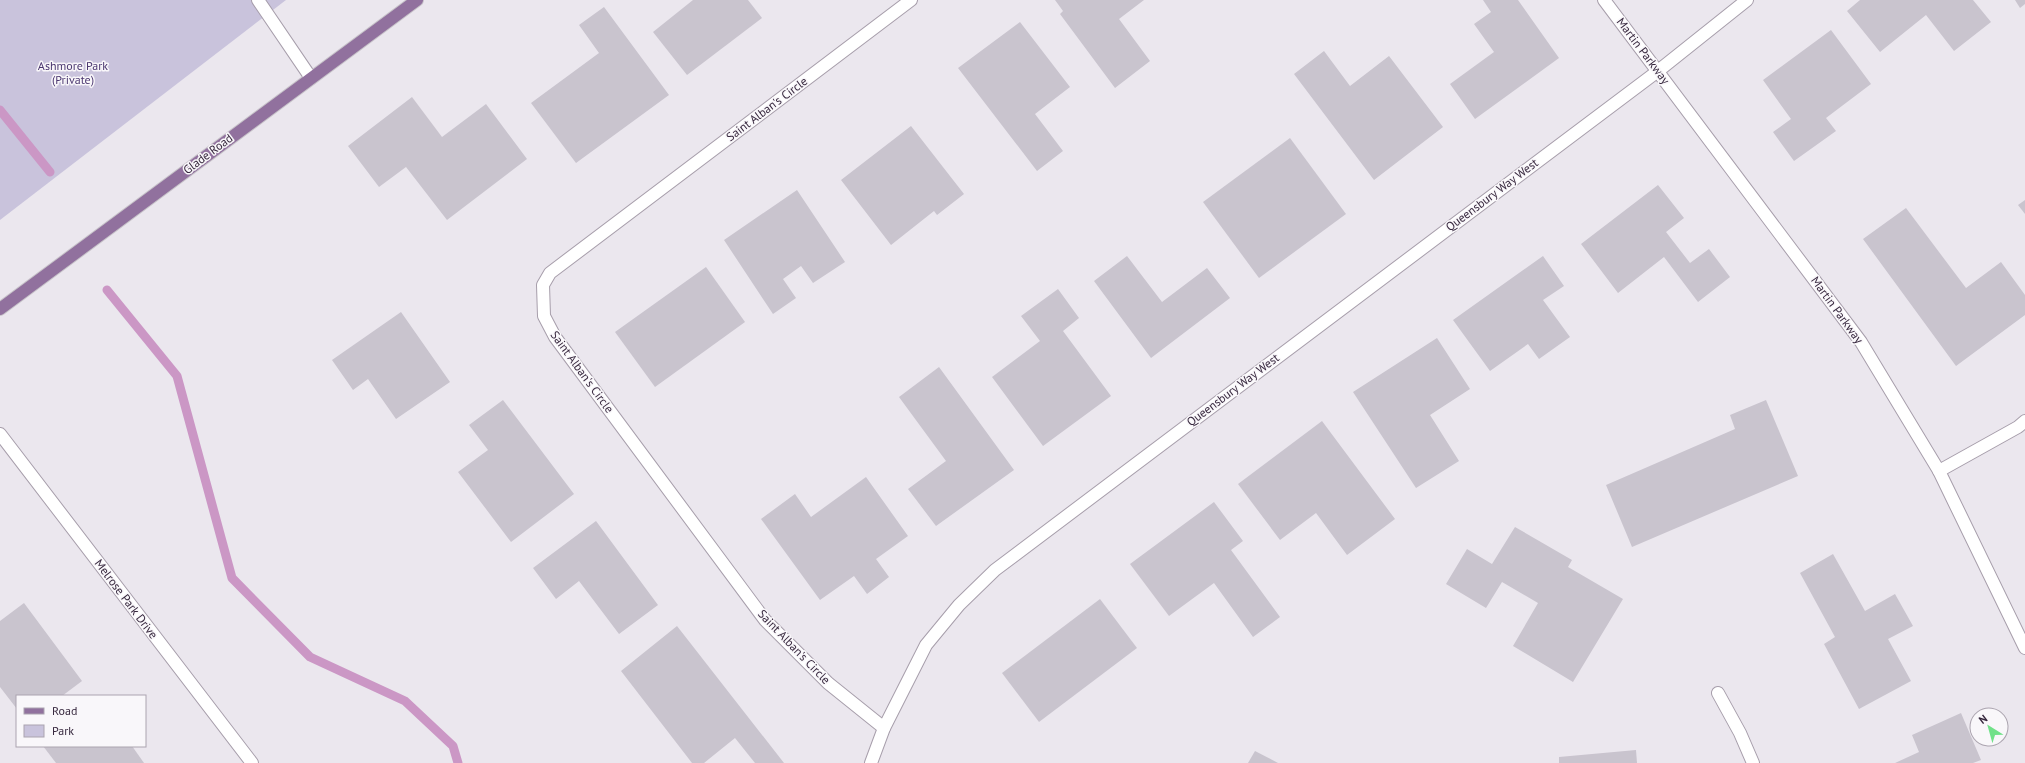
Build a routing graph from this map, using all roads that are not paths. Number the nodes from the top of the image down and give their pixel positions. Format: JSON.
{"nodes":[{"id":1,"x":258,"y":0,"type":"edge"},
{"id":2,"x":416,"y":0,"type":"edge"},
{"id":3,"x":911,"y":0,"type":"edge"},
{"id":4,"x":1604,"y":0,"type":"edge"},
{"id":5,"x":1747,"y":0,"type":"edge"},
{"id":6,"x":1658,"y":70,"type":"junction"},
{"id":7,"x":311,"y":78,"type":"junction"},
{"id":8,"x":0,"y":309,"type":"edge"},
{"id":9,"x":2025,"y":421,"type":"edge"},
{"id":10,"x":0,"y":434,"type":"edge"},
{"id":11,"x":1939,"y":472,"type":"junction"},
{"id":12,"x":2025,"y":648,"type":"edge"},
{"id":13,"x":1718,"y":693,"type":"dead end"},
{"id":14,"x":884,"y":728,"type":"junction"},
{"id":15,"x":252,"y":763,"type":"edge"},
{"id":16,"x":871,"y":763,"type":"edge"},
{"id":17,"x":1753,"y":763,"type":"edge"}],
"edges":[{"from":1,"to":7,"type":"street"},
{"from":2,"to":7,"type":"main road","name":"Glade Road"},
{"from":3,"to":14,"type":"street","name":"Saint Alban's Circle"},
{"from":4,"to":6,"type":"street","name":"Martin Parkway"},
{"from":5,"to":6,"type":"street","name":"Queensbury Way West"},
{"from":6,"to":11,"type":"street","name":"Martin Parkway"},
{"from":6,"to":14,"type":"street","name":"Queensbury Way West"},
{"from":7,"to":8,"type":"main road","name":"Glade Road"},
{"from":9,"to":11,"type":"street"},
{"from":10,"to":15,"type":"street","name":"Melrose Park Drive"},
{"from":11,"to":12,"type":"street","name":"Martin Parkway"},
{"from":13,"to":17,"type":"street"},
{"from":14,"to":16,"type":"street","name":"Queensbury Way West"}]}
